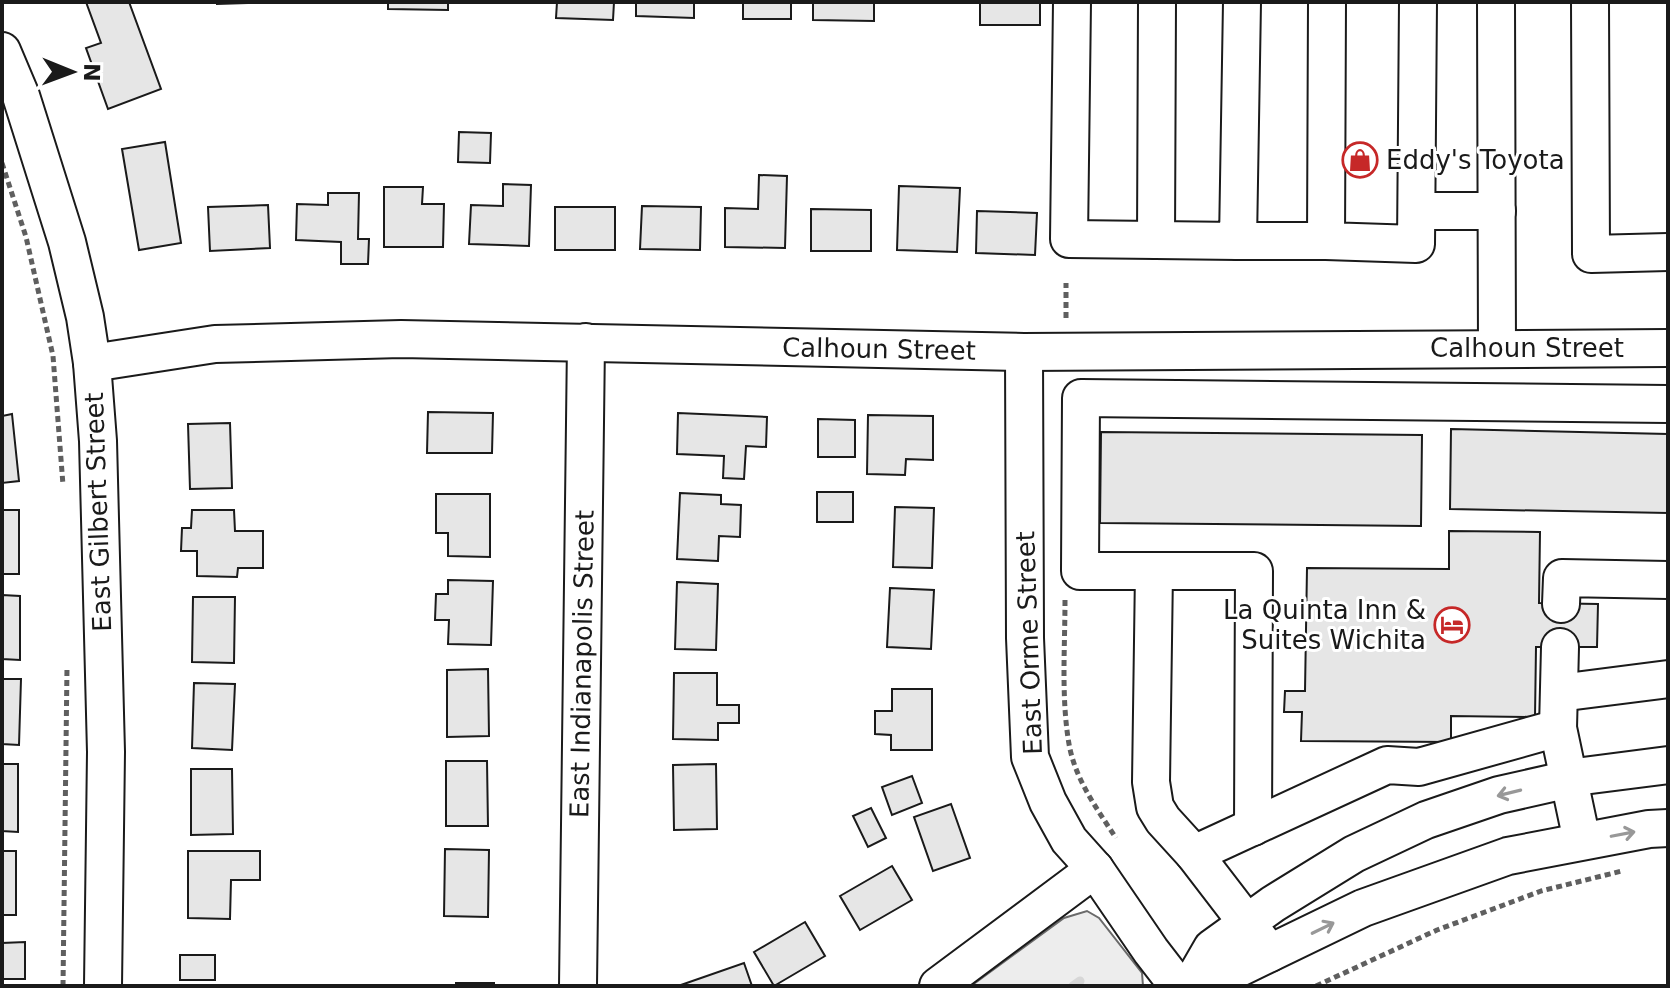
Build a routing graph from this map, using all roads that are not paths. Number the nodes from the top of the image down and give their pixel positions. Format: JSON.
{"nodes":[{"id":1,"x":1072,"y":2,"type":"edge"},
{"id":2,"x":1157,"y":2,"type":"edge"},
{"id":3,"x":1242,"y":2,"type":"edge"},
{"id":4,"x":1327,"y":2,"type":"edge"},
{"id":5,"x":1418,"y":2,"type":"edge"},
{"id":6,"x":1496,"y":2,"type":"edge"},
{"id":7,"x":1590,"y":2,"type":"edge"},
{"id":8,"x":2,"y":51,"type":"edge"},
{"id":9,"x":1417,"y":211,"type":"junction"},
{"id":10,"x":1497,"y":211,"type":"junction"},
{"id":11,"x":1156,"y":240,"type":"junction"},
{"id":12,"x":1238,"y":241,"type":"junction"},
{"id":13,"x":1326,"y":241,"type":"junction"},
{"id":14,"x":1668,"y":252,"type":"edge"},
{"id":15,"x":586,"y":342,"type":"junction"},
{"id":16,"x":1668,"y":348,"type":"edge"},
{"id":17,"x":1482,"y":349,"type":"junction"},
{"id":18,"x":1149,"y":350,"type":"junction"},
{"id":19,"x":1024,"y":352,"type":"junction"},
{"id":20,"x":92,"y":363,"type":"junction"},
{"id":21,"x":1149,"y":398,"type":"junction"},
{"id":22,"x":1468,"y":403,"type":"junction"},
{"id":23,"x":1668,"y":404,"type":"edge"},
{"id":24,"x":1154,"y":571,"type":"junction"},
{"id":25,"x":1668,"y":580,"type":"edge"},
{"id":26,"x":1561,"y":604,"type":"dead end"},
{"id":27,"x":1560,"y":647,"type":"dead end"},
{"id":28,"x":1668,"y":679,"type":"edge"},
{"id":29,"x":1559,"y":693,"type":"junction"},
{"id":30,"x":1558,"y":728,"type":"junction"},
{"id":31,"x":1668,"y":765,"type":"edge"},
{"id":32,"x":1569,"y":779,"type":"junction"},
{"id":33,"x":1253,"y":827,"type":"junction"},
{"id":34,"x":1668,"y":828,"type":"edge"},
{"id":35,"x":1582,"y":841,"type":"junction"},
{"id":36,"x":1194,"y":854,"type":"junction"},
{"id":37,"x":1095,"y":869,"type":"junction"},
{"id":38,"x":1246,"y":923,"type":"junction"},
{"id":39,"x":1270,"y":953,"type":"junction"},
{"id":40,"x":103,"y":986,"type":"edge"},
{"id":41,"x":578,"y":986,"type":"edge"},
{"id":42,"x":938,"y":986,"type":"edge"},
{"id":43,"x":1178,"y":986,"type":"edge"},
{"id":44,"x":1190,"y":986,"type":"edge"},
{"id":45,"x":1202,"y":986,"type":"edge"}],
"edges":[{"from":1,"to":11,"type":"street"},
{"from":2,"to":11,"type":"street"},
{"from":3,"to":12,"type":"street"},
{"from":4,"to":13,"type":"street"},
{"from":5,"to":9,"type":"street"},
{"from":6,"to":10,"type":"street"},
{"from":7,"to":14,"type":"street"},
{"from":8,"to":20,"type":"street","name":"East Gilbert Street"},
{"from":9,"to":10,"type":"street"},
{"from":9,"to":13,"type":"street"},
{"from":10,"to":17,"type":"street"},
{"from":11,"to":12,"type":"street"},
{"from":12,"to":13,"type":"street"},
{"from":15,"to":19,"type":"street","name":"Calhoun Street"},
{"from":15,"to":20,"type":"street","name":"Calhoun Street"},
{"from":15,"to":41,"type":"street","name":"East Indianapolis Street"},
{"from":16,"to":17,"type":"street","name":"Calhoun Street"},
{"from":17,"to":18,"type":"street","name":"Calhoun Street"},
{"from":17,"to":22,"type":"street"},
{"from":18,"to":19,"type":"street","name":"Calhoun Street"},
{"from":18,"to":21,"type":"street"},
{"from":19,"to":37,"type":"street","name":"East Orme Street"},
{"from":20,"to":40,"type":"street","name":"East Gilbert Street"},
{"from":21,"to":22,"type":"street"},
{"from":21,"to":24,"type":"street"},
{"from":22,"to":23,"type":"street"},
{"from":24,"to":33,"type":"street"},
{"from":24,"to":36,"type":"street"},
{"from":25,"to":26,"type":"street"},
{"from":27,"to":29,"type":"street"},
{"from":28,"to":29,"type":"street"},
{"from":29,"to":30,"type":"street"},
{"from":30,"to":32,"type":"street"},
{"from":30,"to":33,"type":"street"},
{"from":31,"to":32,"type":"street"},
{"from":32,"to":35,"type":"street"},
{"from":32,"to":38,"type":"street","one_way":true},
{"from":33,"to":36,"type":"street"},
{"from":35,"to":34,"type":"street","one_way":true},
{"from":39,"to":35,"type":"street","one_way":true},
{"from":36,"to":38,"type":"street"},
{"from":37,"to":42,"type":"street"},
{"from":37,"to":43,"type":"street","name":"East Orme Street"},
{"from":38,"to":39,"type":"street"},
{"from":38,"to":44,"type":"street"},
{"from":39,"to":45,"type":"street"}]}
